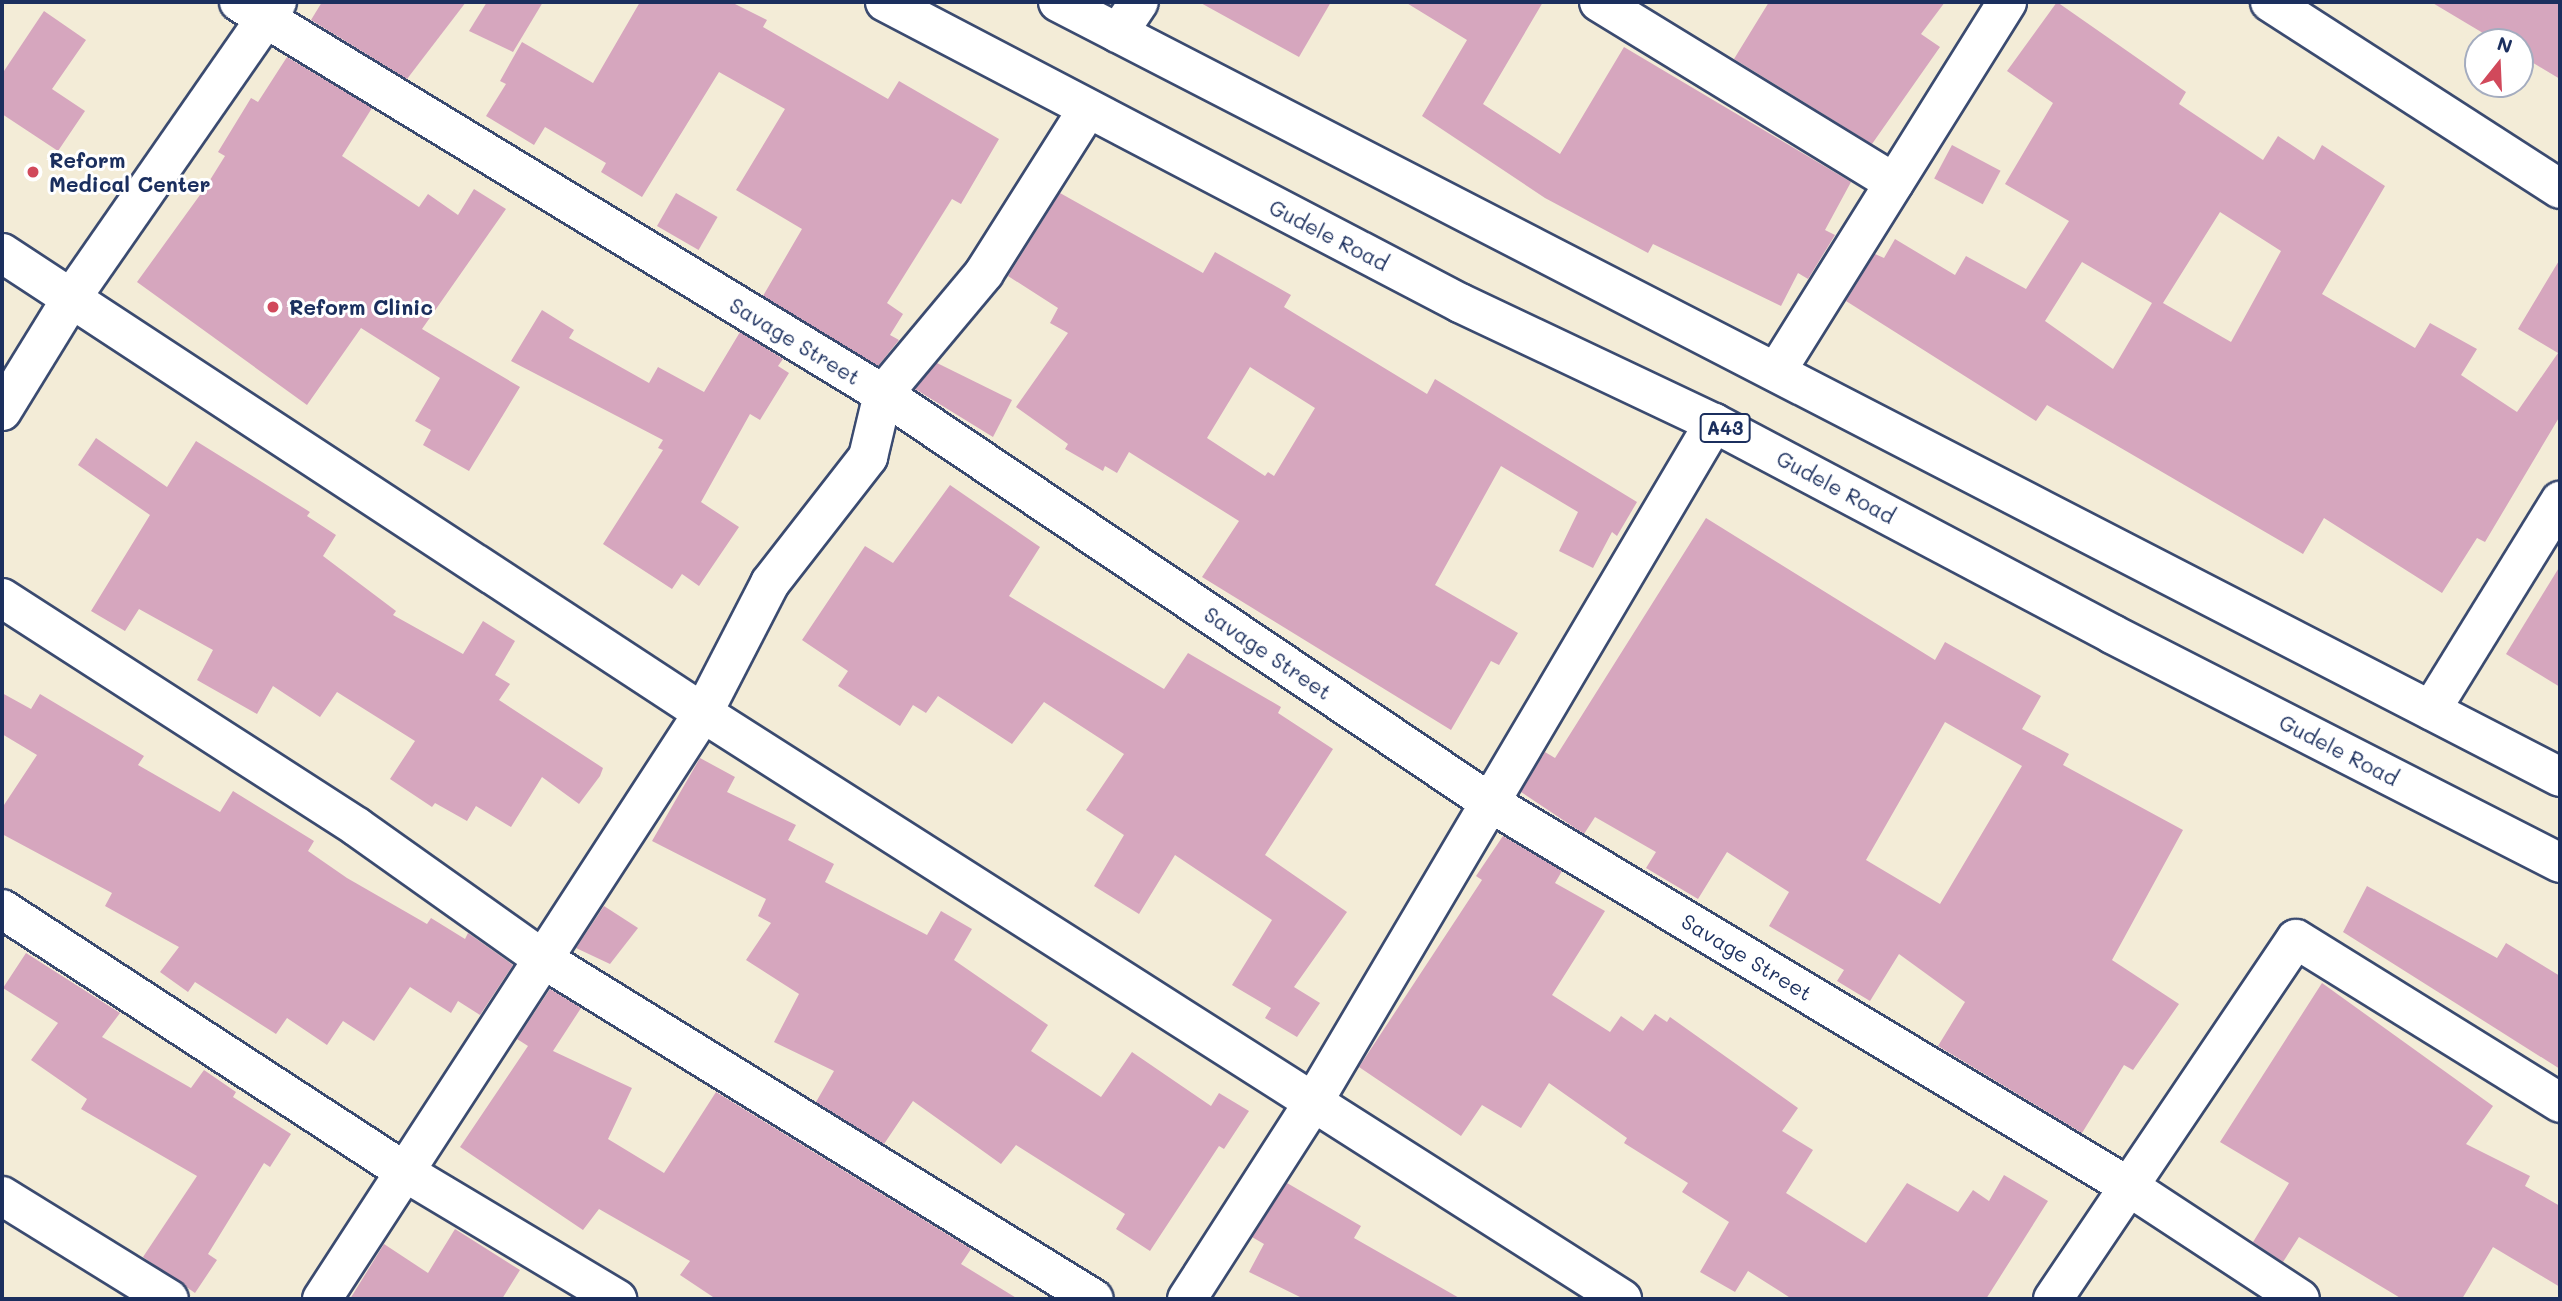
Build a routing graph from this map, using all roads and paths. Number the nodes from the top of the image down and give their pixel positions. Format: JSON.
{"nodes":[{"id":1,"x":885,"y":2,"type":"edge"},
{"id":2,"x":1058,"y":2,"type":"edge"},
{"id":3,"x":1599,"y":2,"type":"edge"},
{"id":4,"x":2007,"y":2,"type":"edge"},
{"id":5,"x":2270,"y":2,"type":"edge"},
{"id":6,"x":260,"y":7,"type":"edge"},
{"id":7,"x":1128,"y":17,"type":"edge"},
{"id":8,"x":1087,"y":110,"type":"junction"},
{"id":9,"x":1894,"y":183,"type":"junction"},
{"id":10,"x":2560,"y":189,"type":"edge"},
{"id":11,"x":2,"y":253,"type":"edge"},
{"id":12,"x":72,"y":297,"type":"junction"},
{"id":13,"x":1776,"y":372,"type":"junction"},
{"id":14,"x":883,"y":394,"type":"junction"},
{"id":15,"x":2,"y":411,"type":"edge"},
{"id":16,"x":1714,"y":423,"type":"junction"},
{"id":17,"x":2560,"y":501,"type":"edge"},
{"id":18,"x":2,"y":598,"type":"edge"},
{"id":19,"x":2431,"y":710,"type":"junction"},
{"id":20,"x":703,"y":713,"type":"junction"},
{"id":21,"x":2560,"y":777,"type":"edge"},
{"id":22,"x":1489,"y":802,"type":"junction"},
{"id":23,"x":2560,"y":863,"type":"edge"},
{"id":24,"x":2,"y":909,"type":"edge"},
{"id":25,"x":543,"y":959,"type":"junction"},
{"id":26,"x":2560,"y":1103,"type":"edge"},
{"id":27,"x":1312,"y":1104,"type":"junction"},
{"id":28,"x":408,"y":1174,"type":"junction"},
{"id":29,"x":2131,"y":1188,"type":"junction"},
{"id":30,"x":2,"y":1196,"type":"edge"},
{"id":31,"x":169,"y":1299,"type":"edge"},
{"id":32,"x":322,"y":1299,"type":"edge"},
{"id":33,"x":617,"y":1299,"type":"edge"},
{"id":34,"x":1094,"y":1299,"type":"edge"},
{"id":35,"x":1187,"y":1299,"type":"edge"},
{"id":36,"x":1622,"y":1299,"type":"edge"},
{"id":37,"x":2053,"y":1299,"type":"edge"},
{"id":38,"x":2300,"y":1299,"type":"edge"}],
"edges":[{"from":1,"to":8,"type":"main road","name":"Gudele Road","number":"A43"},
{"from":2,"to":7,"type":"main road"},
{"from":3,"to":9,"type":"main road"},
{"from":4,"to":9,"type":"main road"},
{"from":5,"to":10,"type":"main road"},
{"from":6,"to":12,"type":"main road"},
{"from":6,"to":14,"type":"main road","name":"Savage Street"},
{"from":7,"to":13,"type":"main road"},
{"from":8,"to":14,"type":"main road"},
{"from":8,"to":16,"type":"main road","name":"Gudele Road","number":"A43"},
{"from":9,"to":13,"type":"main road"},
{"from":11,"to":12,"type":"main road"},
{"from":12,"to":15,"type":"main road"},
{"from":12,"to":20,"type":"main road"},
{"from":13,"to":19,"type":"main road"},
{"from":14,"to":20,"type":"main road"},
{"from":14,"to":22,"type":"main road","name":"Savage Street"},
{"from":16,"to":22,"type":"main road"},
{"from":16,"to":23,"type":"main road","name":"Gudele Road","number":"A43"},
{"from":17,"to":19,"type":"main road"},
{"from":18,"to":25,"type":"main road"},
{"from":19,"to":21,"type":"main road"},
{"from":20,"to":25,"type":"main road"},
{"from":20,"to":27,"type":"main road"},
{"from":22,"to":27,"type":"main road"},
{"from":22,"to":29,"type":"main road","name":"Savage Street"},
{"from":24,"to":28,"type":"main road"},
{"from":25,"to":28,"type":"main road"},
{"from":25,"to":34,"type":"main road"},
{"from":26,"to":29,"type":"main road"},
{"from":27,"to":35,"type":"main road"},
{"from":27,"to":36,"type":"main road"},
{"from":28,"to":32,"type":"main road"},
{"from":28,"to":33,"type":"main road"},
{"from":29,"to":37,"type":"main road"},
{"from":29,"to":38,"type":"main road","name":"Savage Street"},
{"from":30,"to":31,"type":"main road"}]}
